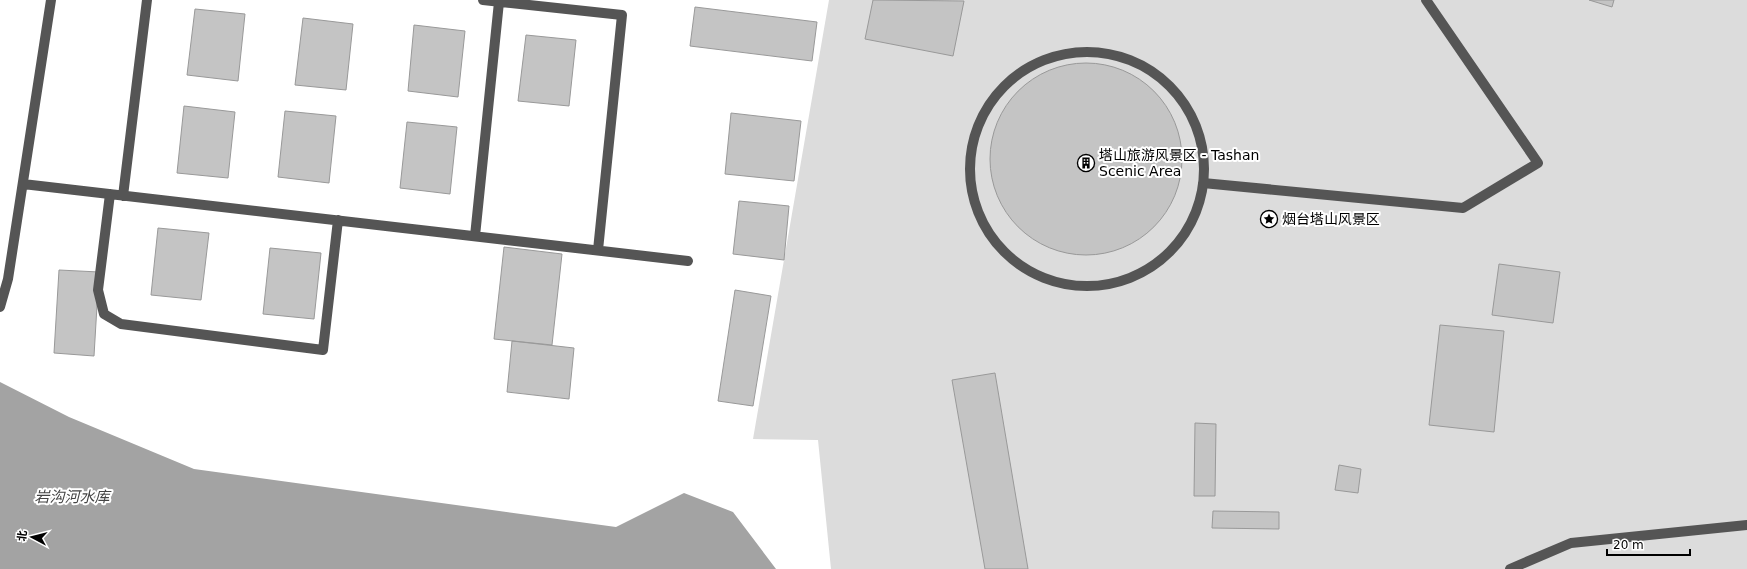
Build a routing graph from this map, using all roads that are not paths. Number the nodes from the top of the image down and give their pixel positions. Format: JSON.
{"nodes":[{"id":1,"x":51,"y":0,"type":"edge"},
{"id":2,"x":147,"y":0,"type":"edge"},
{"id":3,"x":483,"y":0,"type":"edge"},
{"id":4,"x":1426,"y":0,"type":"edge"},
{"id":5,"x":499,"y":2,"type":"junction"},
{"id":6,"x":1203,"y":183,"type":"junction"},
{"id":7,"x":23,"y":184,"type":"junction"},
{"id":8,"x":110,"y":194,"type":"junction"},
{"id":9,"x":123,"y":196,"type":"junction"},
{"id":10,"x":338,"y":220,"type":"junction"},
{"id":11,"x":475,"y":236,"type":"junction"},
{"id":12,"x":598,"y":250,"type":"junction"},
{"id":13,"x":688,"y":261,"type":"dead end"},
{"id":14,"x":0,"y":307,"type":"edge"},
{"id":15,"x":1747,"y":525,"type":"edge"},
{"id":16,"x":1510,"y":569,"type":"edge"}],
"edges":[{"from":1,"to":7,"type":"street"},
{"from":2,"to":9,"type":"street"},
{"from":3,"to":5,"type":"street"},
{"from":4,"to":6,"type":"street"},
{"from":5,"to":11,"type":"street"},
{"from":5,"to":12,"type":"street"},
{"from":6,"to":6,"type":"street"},
{"from":7,"to":8,"type":"street"},
{"from":7,"to":14,"type":"street"},
{"from":8,"to":9,"type":"street"},
{"from":8,"to":10,"type":"street"},
{"from":9,"to":10,"type":"street"},
{"from":10,"to":11,"type":"street"},
{"from":11,"to":12,"type":"street"},
{"from":12,"to":13,"type":"street"},
{"from":15,"to":16,"type":"street"}]}
